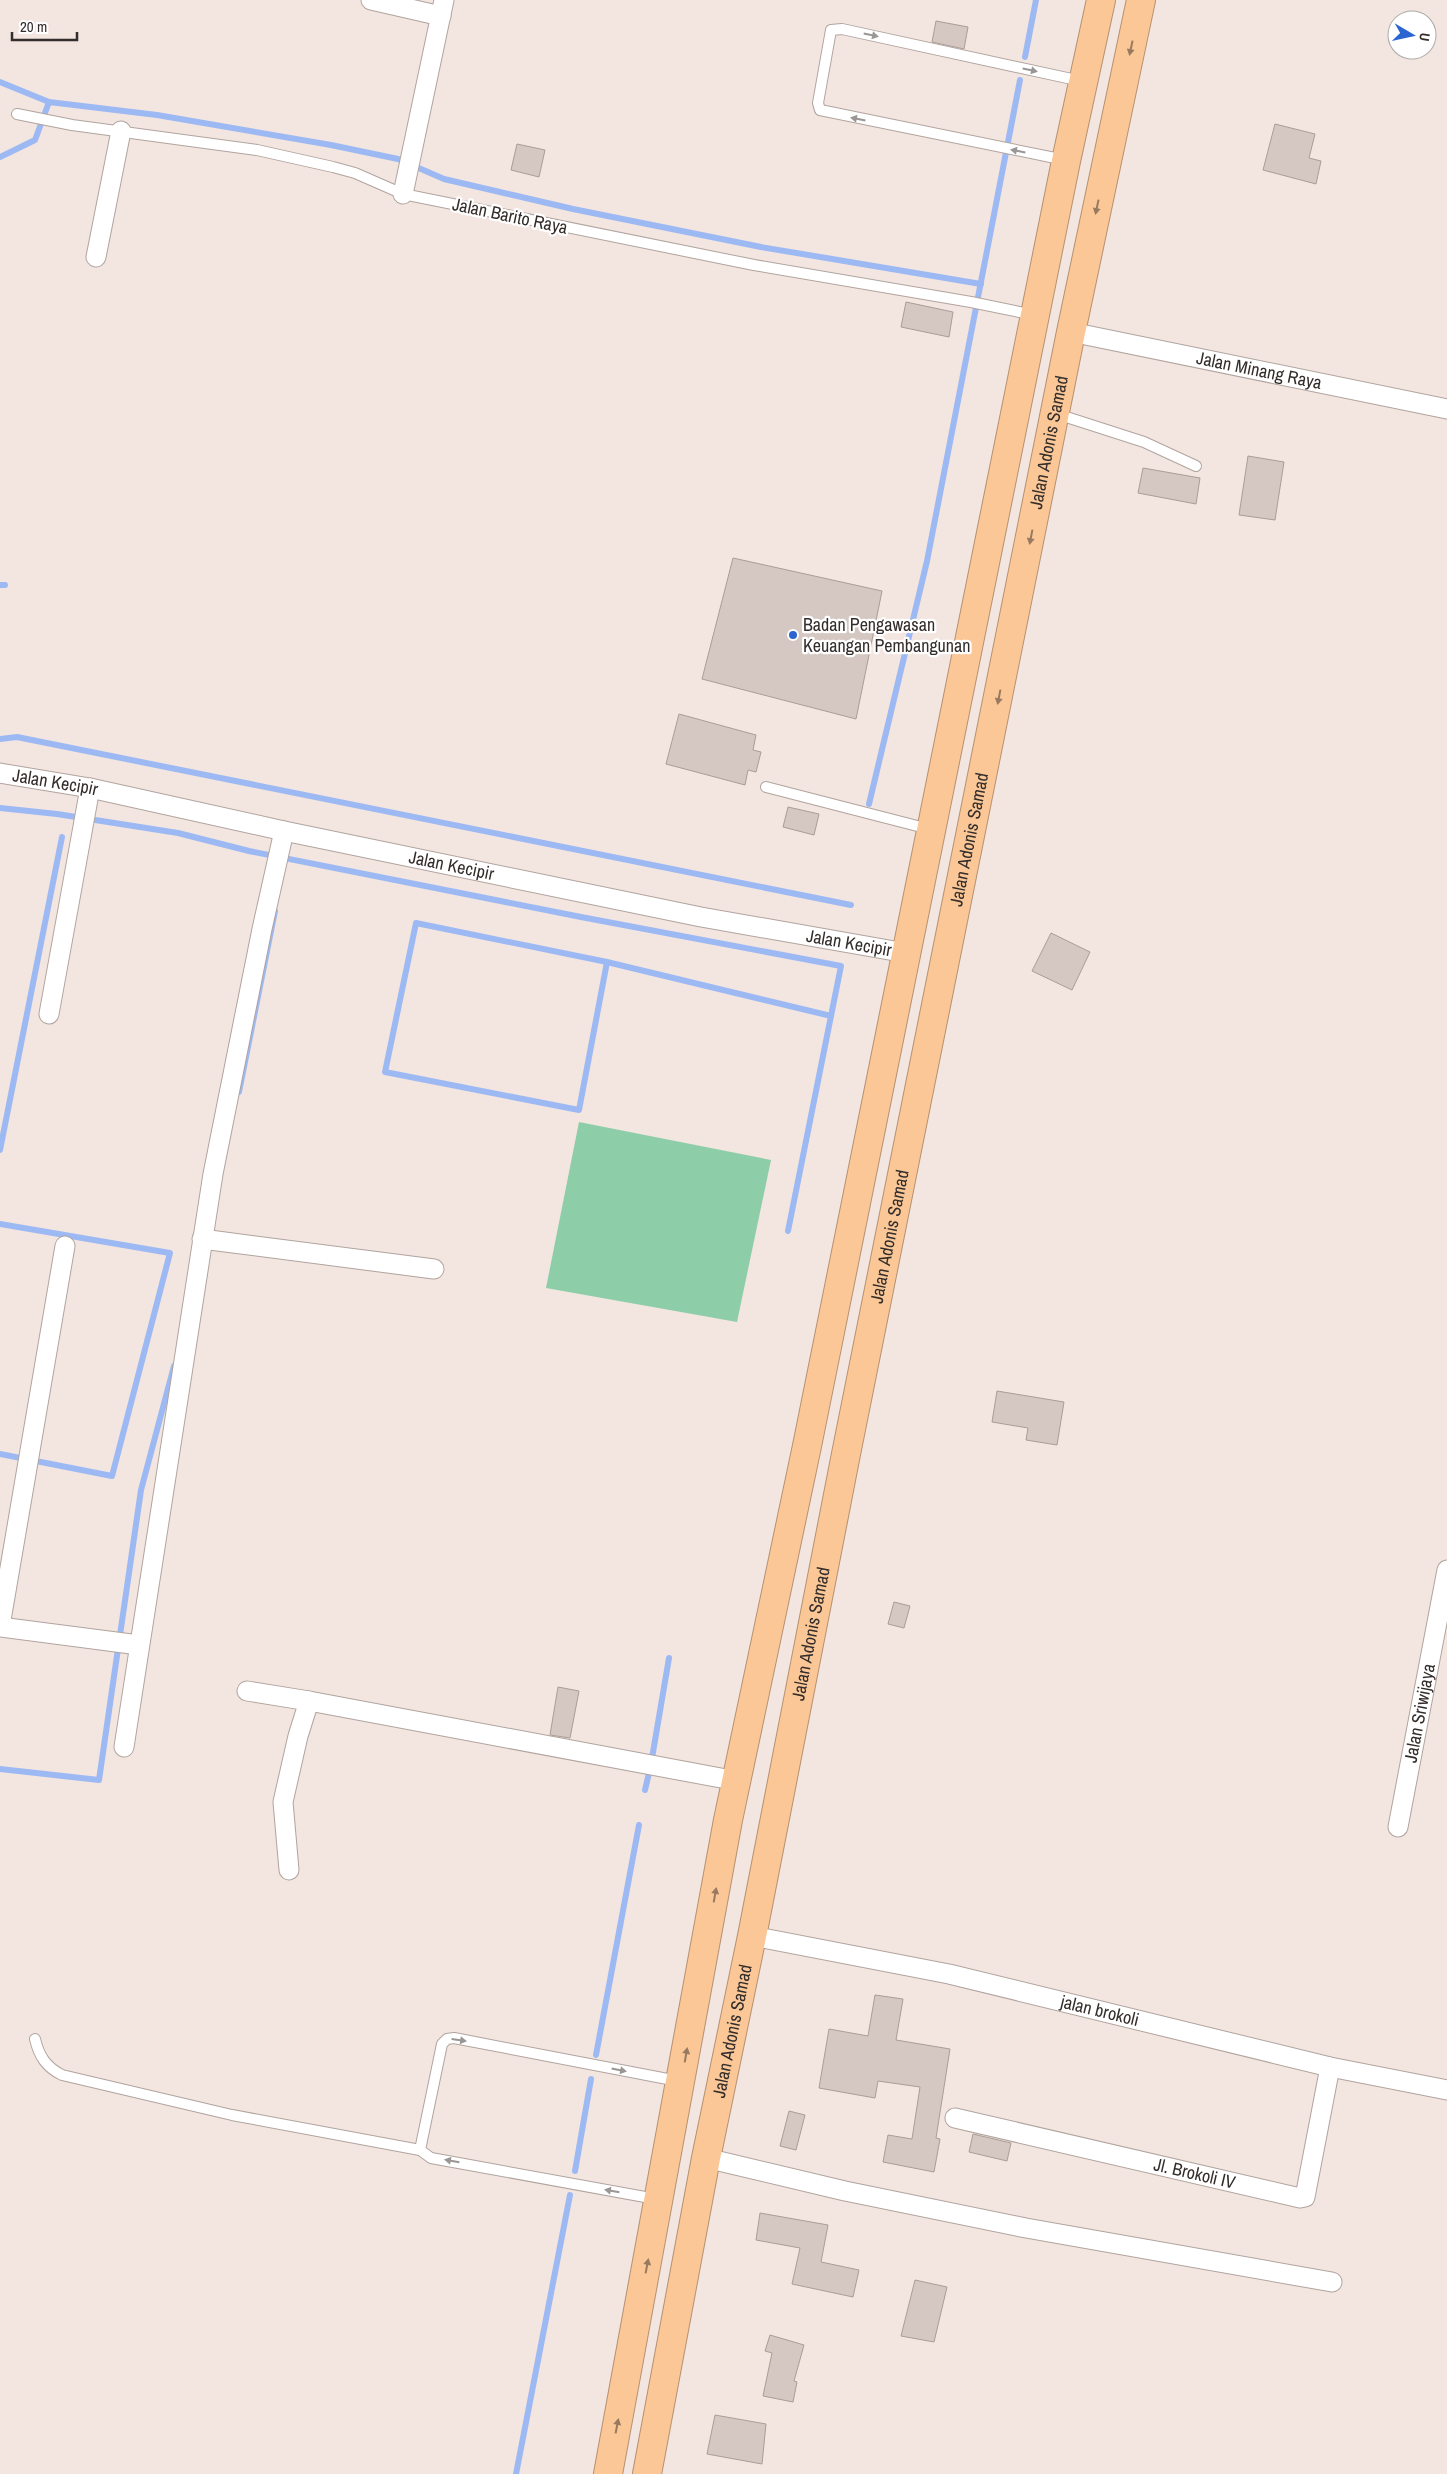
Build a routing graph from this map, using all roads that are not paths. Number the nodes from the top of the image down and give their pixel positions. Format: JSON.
{"nodes":[{"id":1,"x":371,"y":0,"type":"edge"},
{"id":2,"x":1101,"y":0,"type":"edge"},
{"id":3,"x":1141,"y":0,"type":"edge"},
{"id":4,"x":442,"y":8,"type":"edge"},
{"id":5,"x":1084,"y":82,"type":"junction"},
{"id":6,"x":1122,"y":88,"type":"junction"},
{"id":7,"x":17,"y":114,"type":"dead end"},
{"id":8,"x":122,"y":130,"type":"junction"},
{"id":9,"x":1066,"y":161,"type":"junction"},
{"id":10,"x":403,"y":194,"type":"junction"},
{"id":11,"x":96,"y":257,"type":"dead end"},
{"id":12,"x":1035,"y":315,"type":"junction"},
{"id":13,"x":1071,"y":332,"type":"junction"},
{"id":14,"x":1447,"y":408,"type":"edge"},
{"id":15,"x":1056,"y":414,"type":"junction"},
{"id":16,"x":1196,"y":466,"type":"dead end"},
{"id":17,"x":0,"y":773,"type":"edge"},
{"id":18,"x":766,"y":787,"type":"dead end"},
{"id":19,"x":90,"y":788,"type":"junction"},
{"id":20,"x":930,"y":829,"type":"junction"},
{"id":21,"x":281,"y":840,"type":"junction"},
{"id":22,"x":906,"y":953,"type":"junction"},
{"id":23,"x":49,"y":1014,"type":"dead end"},
{"id":24,"x":202,"y":1239,"type":"junction"},
{"id":25,"x":65,"y":1246,"type":"dead end"},
{"id":26,"x":434,"y":1268,"type":"dead end"},
{"id":27,"x":808,"y":1446,"type":"junction"},
{"id":28,"x":846,"y":1454,"type":"junction"},
{"id":29,"x":1447,"y":1570,"type":"edge"},
{"id":30,"x":0,"y":1627,"type":"edge"},
{"id":31,"x":133,"y":1645,"type":"junction"},
{"id":32,"x":246,"y":1691,"type":"dead end"},
{"id":33,"x":309,"y":1701,"type":"junction"},
{"id":34,"x":124,"y":1747,"type":"dead end"},
{"id":35,"x":737,"y":1782,"type":"junction"},
{"id":36,"x":1398,"y":1827,"type":"dead end"},
{"id":37,"x":289,"y":1870,"type":"dead end"},
{"id":38,"x":752,"y":1936,"type":"junction"},
{"id":39,"x":35,"y":2039,"type":"dead end"},
{"id":40,"x":1330,"y":2066,"type":"junction"},
{"id":41,"x":681,"y":2082,"type":"junction"},
{"id":42,"x":1447,"y":2090,"type":"edge"},
{"id":43,"x":954,"y":2118,"type":"dead end"},
{"id":44,"x":420,"y":2150,"type":"junction"},
{"id":45,"x":706,"y":2158,"type":"junction"},
{"id":46,"x":660,"y":2200,"type":"junction"},
{"id":47,"x":1332,"y":2282,"type":"dead end"},
{"id":48,"x":608,"y":2474,"type":"edge"},
{"id":49,"x":647,"y":2474,"type":"edge"}],
"edges":[{"from":1,"to":4,"type":"street"},
{"from":2,"to":5,"type":"highway"},
{"from":3,"to":6,"type":"highway","name":"Jalan Adonis Samad","one_way":true},
{"from":4,"to":10,"type":"street"},
{"from":5,"to":6,"type":"highway"},
{"from":5,"to":9,"type":"highway"},
{"from":9,"to":5,"type":"lane","one_way":true},
{"from":6,"to":13,"type":"highway","name":"Jalan Adonis Samad","one_way":true},
{"from":7,"to":8,"type":"lane","name":"Jalan Barito Raya"},
{"from":8,"to":10,"type":"lane","name":"Jalan Barito Raya"},
{"from":8,"to":11,"type":"street"},
{"from":9,"to":12,"type":"highway"},
{"from":10,"to":12,"type":"lane","name":"Jalan Barito Raya"},
{"from":12,"to":20,"type":"highway"},
{"from":13,"to":14,"type":"street","name":"Jalan Minang Raya"},
{"from":13,"to":15,"type":"highway","name":"Jalan Adonis Samad"},
{"from":15,"to":16,"type":"lane"},
{"from":15,"to":28,"type":"highway","name":"Jalan Adonis Samad","one_way":true},
{"from":17,"to":19,"type":"street","name":"Jalan Kecipir"},
{"from":18,"to":20,"type":"lane"},
{"from":19,"to":21,"type":"street","name":"Jalan Kecipir"},
{"from":19,"to":23,"type":"street"},
{"from":20,"to":22,"type":"highway"},
{"from":21,"to":22,"type":"street","name":"Jalan Kecipir"},
{"from":21,"to":24,"type":"street"},
{"from":22,"to":27,"type":"highway"},
{"from":24,"to":26,"type":"street"},
{"from":24,"to":31,"type":"street"},
{"from":25,"to":30,"type":"street"},
{"from":27,"to":28,"type":"highway"},
{"from":27,"to":35,"type":"highway"},
{"from":28,"to":38,"type":"highway","name":"Jalan Adonis Samad"},
{"from":29,"to":36,"type":"street","name":"Jalan Sriwijaya"},
{"from":30,"to":31,"type":"street"},
{"from":31,"to":34,"type":"street"},
{"from":32,"to":33,"type":"street"},
{"from":33,"to":35,"type":"street"},
{"from":33,"to":37,"type":"street"},
{"from":41,"to":35,"type":"highway","one_way":true},
{"from":38,"to":40,"type":"street","name":"jalan brokoli"},
{"from":38,"to":45,"type":"highway","name":"Jalan Adonis Samad"},
{"from":39,"to":44,"type":"lane"},
{"from":40,"to":42,"type":"street","name":"jalan brokoli"},
{"from":40,"to":43,"type":"street","name":"Jl. Brokoli IV"},
{"from":44,"to":41,"type":"lane","one_way":true},
{"from":41,"to":46,"type":"highway"},
{"from":46,"to":44,"type":"lane","one_way":true},
{"from":45,"to":47,"type":"street"},
{"from":45,"to":49,"type":"highway","name":"Jalan Adonis Samad"},
{"from":48,"to":46,"type":"highway","one_way":true}]}
